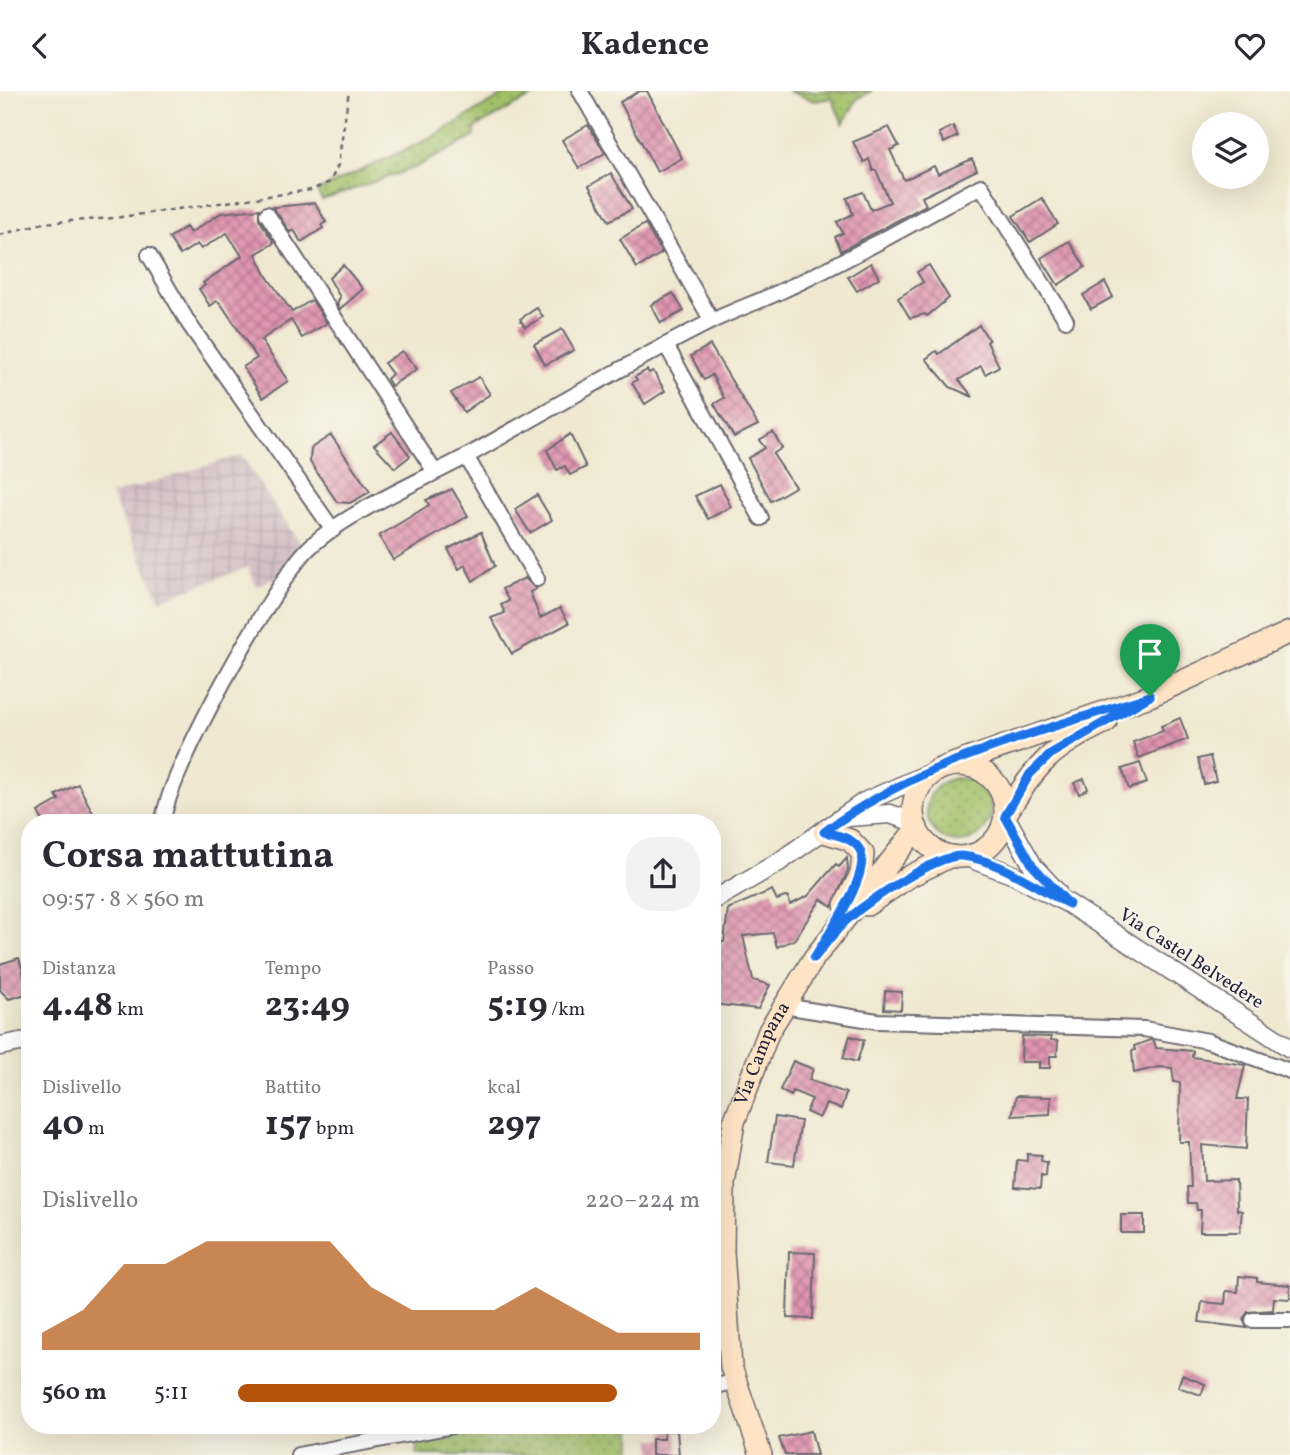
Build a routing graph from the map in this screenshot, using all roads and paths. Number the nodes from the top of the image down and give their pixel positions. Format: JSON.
{"nodes":[{"id":1,"x":349,"y":91,"type":"edge"},
{"id":2,"x":580,"y":91,"type":"edge"},
{"id":3,"x":267,"y":214,"type":"dead end"},
{"id":4,"x":0,"y":235,"type":"edge"},
{"id":5,"x":149,"y":255,"type":"dead end"},
{"id":6,"x":1066,"y":320,"type":"dead end"},
{"id":7,"x":712,"y":321,"type":"junction"},
{"id":8,"x":666,"y":345,"type":"junction"},
{"id":9,"x":466,"y":456,"type":"junction"},
{"id":10,"x":435,"y":472,"type":"junction"},
{"id":11,"x":761,"y":518,"type":"dead end"},
{"id":12,"x":333,"y":530,"type":"junction"},
{"id":13,"x":537,"y":579,"type":"dead end"},
{"id":14,"x":1290,"y":632,"type":"edge"},
{"id":15,"x":1150,"y":696,"type":"junction"},
{"id":16,"x":942,"y":768,"type":"junction"},
{"id":17,"x":164,"y":814,"type":"edge"},
{"id":18,"x":1005,"y":816,"type":"junction"},
{"id":19,"x":845,"y":817,"type":"junction"},
{"id":20,"x":915,"y":825,"type":"junction"},
{"id":21,"x":824,"y":832,"type":"junction"},
{"id":22,"x":958,"y":856,"type":"junction"},
{"id":23,"x":721,"y":895,"type":"edge"},
{"id":24,"x":1069,"y":904,"type":"junction"},
{"id":25,"x":848,"y":919,"type":"junction"},
{"id":26,"x":814,"y":958,"type":"junction"},
{"id":27,"x":784,"y":1006,"type":"junction"},
{"id":28,"x":21,"y":1042,"type":"edge"},
{"id":29,"x":0,"y":1046,"type":"edge"},
{"id":30,"x":1290,"y":1048,"type":"edge"},
{"id":31,"x":1290,"y":1071,"type":"edge"},
{"id":32,"x":1290,"y":1320,"type":"edge"},
{"id":33,"x":1253,"y":1321,"type":"dead end"},
{"id":34,"x":736,"y":1381,"type":"junction"},
{"id":35,"x":721,"y":1385,"type":"edge"},
{"id":36,"x":410,"y":1434,"type":"edge"},
{"id":37,"x":298,"y":1455,"type":"edge"},
{"id":38,"x":761,"y":1455,"type":"edge"}],
"edges":[{"from":1,"to":4,"type":"path"},
{"from":2,"to":7,"type":"street"},
{"from":3,"to":10,"type":"street"},
{"from":5,"to":12,"type":"street"},
{"from":6,"to":7,"type":"street"},
{"from":7,"to":8,"type":"street"},
{"from":8,"to":9,"type":"street"},
{"from":8,"to":11,"type":"street"},
{"from":9,"to":10,"type":"street"},
{"from":9,"to":13,"type":"street"},
{"from":10,"to":12,"type":"street"},
{"from":12,"to":17,"type":"street"},
{"from":14,"to":15,"type":"main road"},
{"from":15,"to":16,"type":"main road"},
{"from":15,"to":18,"type":"main road","name":"Via Campana"},
{"from":16,"to":18,"type":"main road"},
{"from":16,"to":19,"type":"street"},
{"from":16,"to":20,"type":"main road","name":"Via Campana"},
{"from":18,"to":22,"type":"main road","name":"Via Campana"},
{"from":18,"to":24,"type":"street"},
{"from":19,"to":20,"type":"street"},
{"from":19,"to":21,"type":"street"},
{"from":20,"to":22,"type":"main road"},
{"from":20,"to":25,"type":"main road","name":"Via Campana"},
{"from":21,"to":23,"type":"street"},
{"from":21,"to":26,"type":"main road"},
{"from":22,"to":24,"type":"street"},
{"from":22,"to":25,"type":"main road","name":"Via Campana"},
{"from":24,"to":30,"type":"street","name":"Via Castel Belvedere"},
{"from":25,"to":26,"type":"main road","name":"Via Campana"},
{"from":26,"to":27,"type":"main road","name":"Via Campana"},
{"from":27,"to":31,"type":"street"},
{"from":27,"to":34,"type":"main road","name":"Via Campana"},
{"from":28,"to":29,"type":"street"},
{"from":32,"to":33,"type":"street"},
{"from":34,"to":35,"type":"street"},
{"from":34,"to":38,"type":"main road","name":"Via Campana"},
{"from":36,"to":37,"type":"street"}]}
